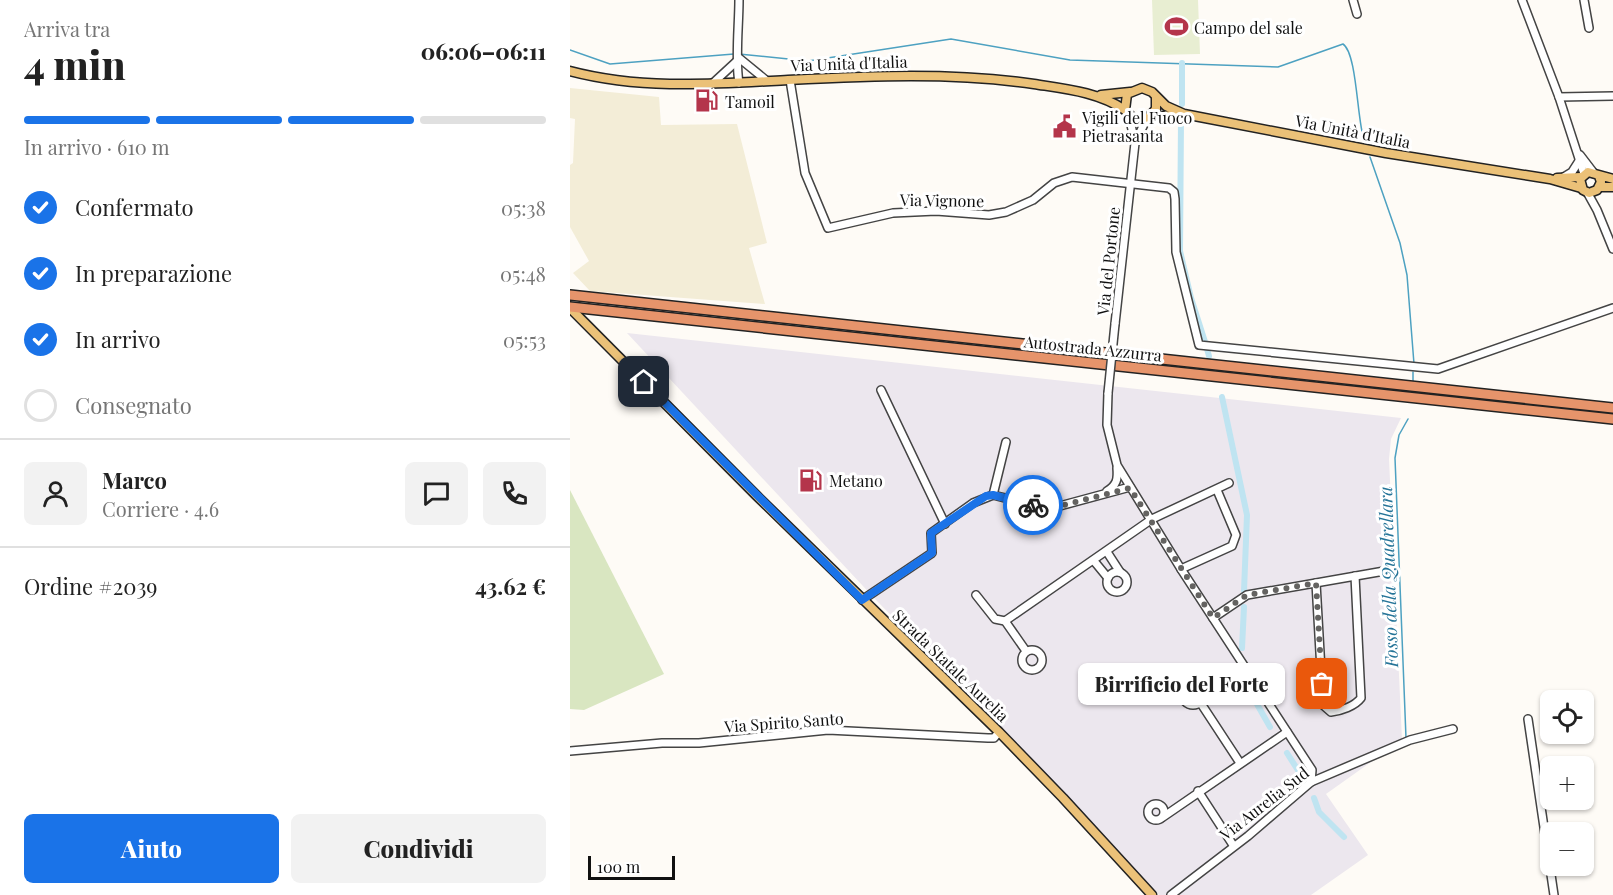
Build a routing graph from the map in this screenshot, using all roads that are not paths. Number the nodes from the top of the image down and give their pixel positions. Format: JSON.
{"nodes":[{"id":1,"x":739,"y":0,"type":"edge"},
{"id":2,"x":1353,"y":0,"type":"edge"},
{"id":3,"x":1522,"y":0,"type":"edge"},
{"id":4,"x":1584,"y":0,"type":"edge"},
{"id":5,"x":1357,"y":14,"type":"dead end"},
{"id":6,"x":1589,"y":28,"type":"dead end"},
{"id":7,"x":739,"y":58,"type":"junction"},
{"id":8,"x":570,"y":71,"type":"edge"},
{"id":9,"x":790,"y":80,"type":"junction"},
{"id":10,"x":767,"y":81,"type":"junction"},
{"id":11,"x":739,"y":83,"type":"junction"},
{"id":12,"x":712,"y":84,"type":"junction"},
{"id":13,"x":1130,"y":92,"type":"junction"},
{"id":14,"x":1098,"y":95,"type":"junction"},
{"id":15,"x":1613,"y":96,"type":"edge"},
{"id":16,"x":1559,"y":97,"type":"junction"},
{"id":17,"x":1156,"y":98,"type":"junction"},
{"id":18,"x":1127,"y":113,"type":"junction"},
{"id":19,"x":1184,"y":114,"type":"junction"},
{"id":20,"x":1148,"y":119,"type":"junction"},
{"id":21,"x":1135,"y":143,"type":"junction"},
{"id":22,"x":1578,"y":157,"type":"junction"},
{"id":23,"x":1589,"y":175,"type":"junction"},
{"id":24,"x":1562,"y":178,"type":"junction"},
{"id":25,"x":1550,"y":179,"type":"junction"},
{"id":26,"x":1613,"y":179,"type":"edge"},
{"id":27,"x":1131,"y":184,"type":"junction"},
{"id":28,"x":1613,"y":187,"type":"edge"},
{"id":29,"x":1599,"y":189,"type":"junction"},
{"id":30,"x":1584,"y":190,"type":"junction"},
{"id":31,"x":1597,"y":210,"type":"junction"},
{"id":32,"x":1613,"y":249,"type":"edge"},
{"id":33,"x":570,"y":296,"type":"edge"},
{"id":34,"x":570,"y":307,"type":"edge"},
{"id":35,"x":1613,"y":308,"type":"edge"},
{"id":36,"x":881,"y":390,"type":"dead end"},
{"id":37,"x":1613,"y":408,"type":"edge"},
{"id":38,"x":1613,"y":419,"type":"edge"},
{"id":39,"x":1006,"y":442,"type":"dead end"},
{"id":40,"x":1117,"y":465,"type":"junction"},
{"id":41,"x":1230,"y":483,"type":"dead end"},
{"id":42,"x":1130,"y":488,"type":"junction"},
{"id":43,"x":1217,"y":490,"type":"junction"},
{"id":44,"x":993,"y":495,"type":"junction"},
{"id":45,"x":1097,"y":497,"type":"junction"},
{"id":46,"x":1152,"y":519,"type":"junction"},
{"id":47,"x":945,"y":524,"type":"junction"},
{"id":48,"x":1107,"y":552,"type":"junction"},
{"id":49,"x":1094,"y":561,"type":"junction"},
{"id":50,"x":1181,"y":569,"type":"junction"},
{"id":51,"x":1390,"y":570,"type":"dead end"},
{"id":52,"x":1120,"y":572,"type":"junction"},
{"id":53,"x":1355,"y":576,"type":"junction"},
{"id":54,"x":1108,"y":578,"type":"junction"},
{"id":55,"x":1316,"y":583,"type":"junction"},
{"id":56,"x":976,"y":595,"type":"dead end"},
{"id":57,"x":862,"y":600,"type":"junction"},
{"id":58,"x":1213,"y":618,"type":"junction"},
{"id":59,"x":1005,"y":621,"type":"junction"},
{"id":60,"x":1026,"y":651,"type":"dead end"},
{"id":61,"x":1200,"y":702,"type":"dead end"},
{"id":62,"x":1528,"y":719,"type":"dead end"},
{"id":63,"x":1453,"y":729,"type":"dead end"},
{"id":64,"x":999,"y":732,"type":"junction"},
{"id":65,"x":1287,"y":732,"type":"junction"},
{"id":66,"x":570,"y":751,"type":"edge"},
{"id":67,"x":1240,"y":763,"type":"junction"},
{"id":68,"x":1311,"y":782,"type":"junction"},
{"id":69,"x":1198,"y":791,"type":"junction"},
{"id":70,"x":1163,"y":817,"type":"dead end"},
{"id":71,"x":1233,"y":844,"type":"junction"},
{"id":72,"x":1152,"y":895,"type":"edge"},
{"id":73,"x":1171,"y":895,"type":"edge"},
{"id":74,"x":1554,"y":895,"type":"edge"}],
"edges":[{"from":1,"to":7,"type":"street"},
{"from":2,"to":5,"type":"street"},
{"from":3,"to":16,"type":"street"},
{"from":4,"to":6,"type":"street"},
{"from":7,"to":10,"type":"street"},
{"from":7,"to":11,"type":"street"},
{"from":7,"to":12,"type":"street"},
{"from":8,"to":12,"type":"main road","name":"Via Unità d'Italia"},
{"from":9,"to":10,"type":"main road","name":"Via Unità d'Italia"},
{"from":9,"to":14,"type":"main road","name":"Via Unità d'Italia"},
{"from":9,"to":27,"type":"street","name":"Via Vignone"},
{"from":10,"to":11,"type":"main road","name":"Via Unità d'Italia"},
{"from":11,"to":12,"type":"main road","name":"Via Unità d'Italia"},
{"from":13,"to":14,"type":"main road"},
{"from":13,"to":17,"type":"main road"},
{"from":13,"to":18,"type":"main road"},
{"from":14,"to":18,"type":"main road","name":"Via Unità d'Italia"},
{"from":15,"to":16,"type":"street"},
{"from":16,"to":22,"type":"street"},
{"from":17,"to":19,"type":"main road","name":"Via Unità d'Italia"},
{"from":17,"to":20,"type":"main road"},
{"from":18,"to":20,"type":"main road"},
{"from":18,"to":21,"type":"street"},
{"from":19,"to":20,"type":"main road"},
{"from":19,"to":25,"type":"main road","name":"Via Unità d'Italia"},
{"from":20,"to":21,"type":"street","name":"Via del Portone"},
{"from":21,"to":27,"type":"street","name":"Via del Portone"},
{"from":22,"to":23,"type":"street"},
{"from":22,"to":24,"type":"street"},
{"from":23,"to":24,"type":"main road"},
{"from":23,"to":26,"type":"main road"},
{"from":23,"to":29,"type":"main road"},
{"from":23,"to":30,"type":"main road"},
{"from":24,"to":25,"type":"main road"},
{"from":25,"to":30,"type":"main road"},
{"from":27,"to":35,"type":"street"},
{"from":27,"to":40,"type":"street","name":"Via del Portone","bridge":true},
{"from":28,"to":29,"type":"main road"},
{"from":29,"to":30,"type":"main road"},
{"from":29,"to":31,"type":"street"},
{"from":30,"to":31,"type":"street"},
{"from":31,"to":32,"type":"street"},
{"from":33,"to":37,"type":"highway","name":"Autostrada Azzurra"},
{"from":34,"to":38,"type":"highway","name":"Autostrada Azzurra"},
{"from":34,"to":57,"type":"main road","name":"Strada Statale Aurelia"},
{"from":36,"to":47,"type":"street"},
{"from":39,"to":44,"type":"street"},
{"from":40,"to":42,"type":"street","name":"Via del Portone"},
{"from":40,"to":45,"type":"street"},
{"from":41,"to":43,"type":"street"},
{"from":42,"to":45,"type":"street"},
{"from":42,"to":46,"type":"street","name":"Via del Portone"},
{"from":43,"to":46,"type":"street"},
{"from":43,"to":50,"type":"street"},
{"from":44,"to":45,"type":"street"},
{"from":44,"to":47,"type":"street"},
{"from":46,"to":48,"type":"street"},
{"from":46,"to":50,"type":"street","name":"Via del Portone"},
{"from":47,"to":57,"type":"street"},
{"from":48,"to":49,"type":"street"},
{"from":48,"to":52,"type":"street"},
{"from":49,"to":54,"type":"street"},
{"from":49,"to":59,"type":"street"},
{"from":50,"to":58,"type":"street","name":"Via del Portone"},
{"from":51,"to":53,"type":"street"},
{"from":52,"to":54,"type":"street"},
{"from":52,"to":54,"type":"street"},
{"from":53,"to":55,"type":"street"},
{"from":53,"to":55,"type":"street"},
{"from":55,"to":58,"type":"street"},
{"from":56,"to":59,"type":"street"},
{"from":57,"to":64,"type":"main road","name":"Strada Statale Aurelia"},
{"from":58,"to":65,"type":"street","name":"Via del Portone"},
{"from":59,"to":60,"type":"street"},
{"from":61,"to":67,"type":"street"},
{"from":62,"to":74,"type":"street"},
{"from":63,"to":68,"type":"street","name":"Via Aurelia Sud"},
{"from":64,"to":66,"type":"street","name":"Via Spirito Santo"},
{"from":64,"to":72,"type":"main road","name":"Strada Statale Aurelia"},
{"from":65,"to":67,"type":"street"},
{"from":65,"to":68,"type":"street","name":"Via del Portone"},
{"from":67,"to":69,"type":"street"},
{"from":68,"to":71,"type":"street","name":"Via Aurelia Sud"},
{"from":69,"to":70,"type":"street"},
{"from":69,"to":71,"type":"street"},
{"from":71,"to":73,"type":"street","name":"Via Aurelia Sud"}]}
